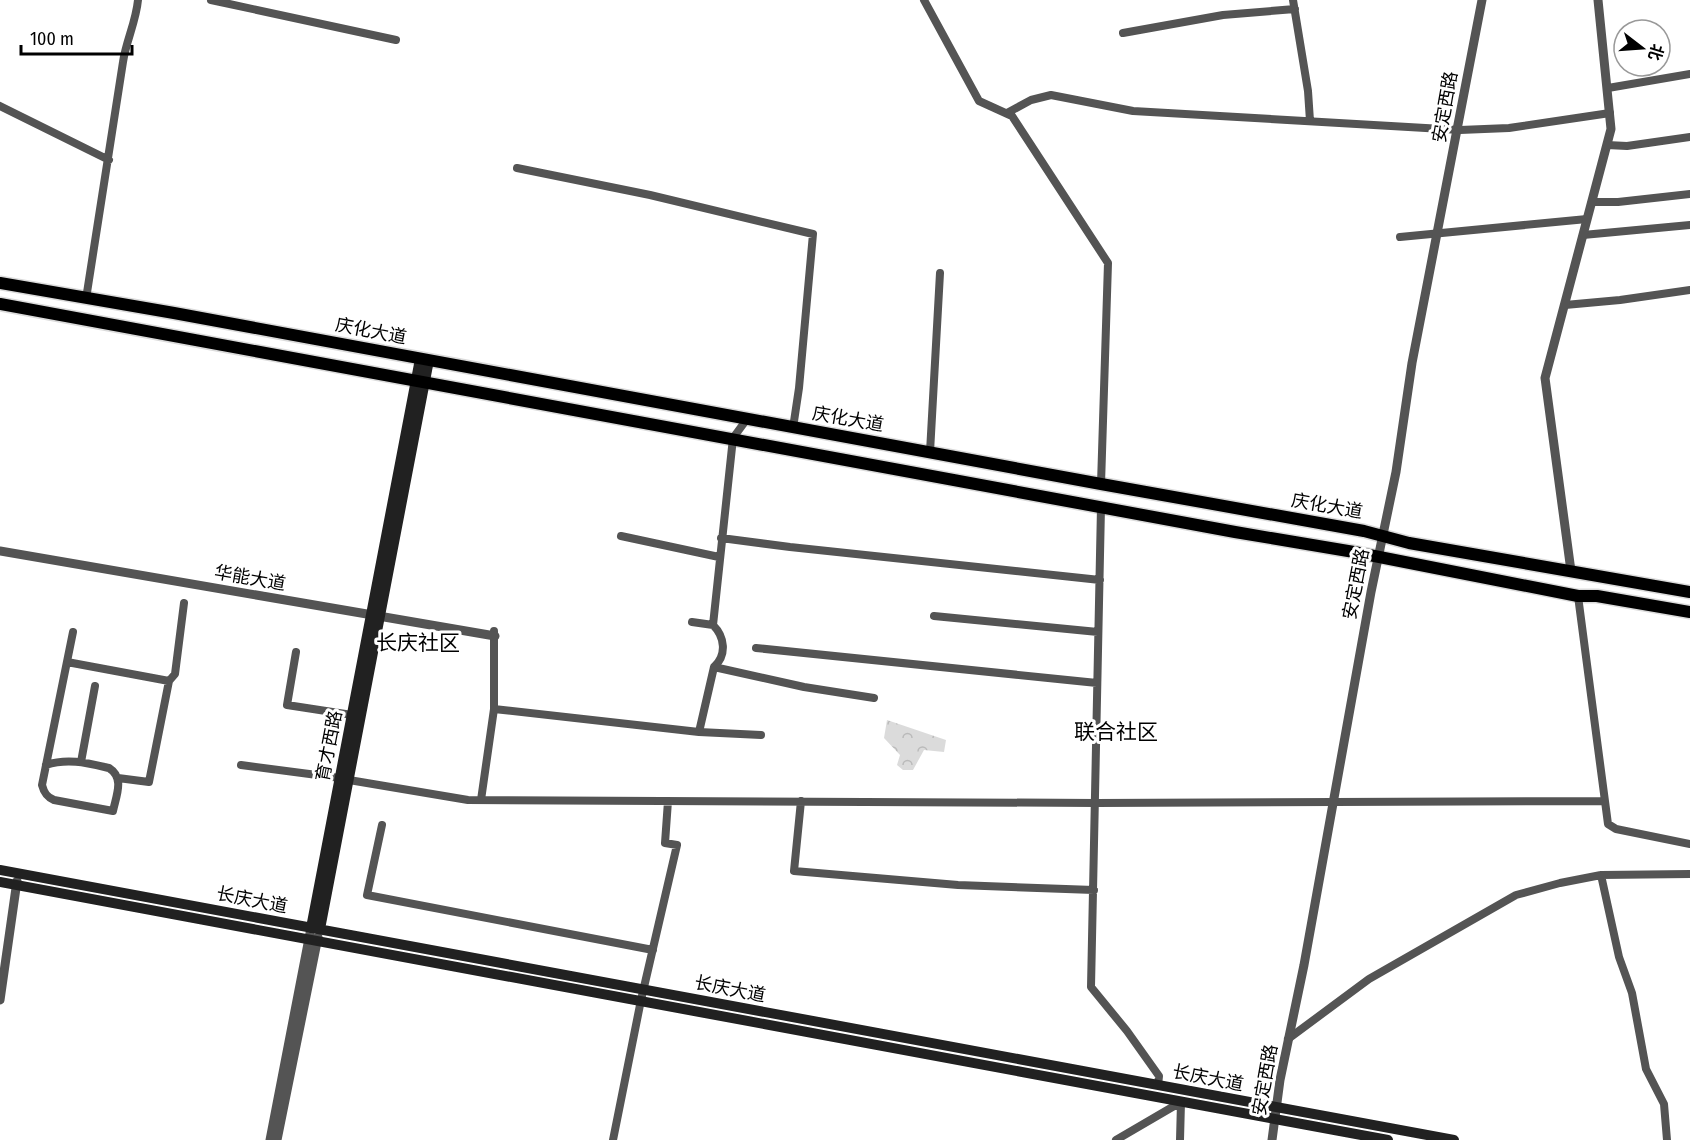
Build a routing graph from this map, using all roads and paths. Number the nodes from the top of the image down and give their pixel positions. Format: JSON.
{"nodes":[{"id":1,"x":138,"y":0,"type":"edge"},
{"id":2,"x":211,"y":0,"type":"edge"},
{"id":3,"x":924,"y":0,"type":"edge"},
{"id":4,"x":1482,"y":0,"type":"edge"},
{"id":5,"x":1488,"y":0,"type":"edge"},
{"id":6,"x":1598,"y":0,"type":"edge"},
{"id":7,"x":1294,"y":4,"type":"edge"},
{"id":8,"x":1123,"y":33,"type":"dead end"},
{"id":9,"x":396,"y":40,"type":"dead end"},
{"id":10,"x":1690,"y":74,"type":"edge"},
{"id":11,"x":1608,"y":88,"type":"junction"},
{"id":12,"x":0,"y":106,"type":"edge"},
{"id":13,"x":1007,"y":113,"type":"junction"},
{"id":14,"x":1610,"y":113,"type":"junction"},
{"id":15,"x":1310,"y":121,"type":"junction"},
{"id":16,"x":1461,"y":130,"type":"junction"},
{"id":17,"x":1690,"y":137,"type":"edge"},
{"id":18,"x":1607,"y":145,"type":"junction"},
{"id":19,"x":109,"y":160,"type":"junction"},
{"id":20,"x":517,"y":168,"type":"dead end"},
{"id":21,"x":1690,"y":194,"type":"edge"},
{"id":22,"x":1592,"y":202,"type":"junction"},
{"id":23,"x":1587,"y":219,"type":"junction"},
{"id":24,"x":1690,"y":225,"type":"edge"},
{"id":25,"x":1441,"y":234,"type":"junction"},
{"id":26,"x":1583,"y":235,"type":"junction"},
{"id":27,"x":1400,"y":237,"type":"dead end"},
{"id":28,"x":940,"y":273,"type":"dead end"},
{"id":29,"x":0,"y":283,"type":"edge"},
{"id":30,"x":1690,"y":290,"type":"edge"},
{"id":31,"x":86,"y":299,"type":"junction"},
{"id":32,"x":0,"y":304,"type":"edge"},
{"id":33,"x":1565,"y":304,"type":"junction"},
{"id":34,"x":424,"y":360,"type":"junction"},
{"id":35,"x":420,"y":382,"type":"junction"},
{"id":36,"x":747,"y":419,"type":"junction"},
{"id":37,"x":793,"y":428,"type":"junction"},
{"id":38,"x":733,"y":438,"type":"junction"},
{"id":39,"x":930,"y":452,"type":"junction"},
{"id":40,"x":1101,"y":484,"type":"junction"},
{"id":41,"x":1101,"y":507,"type":"junction"},
{"id":42,"x":621,"y":536,"type":"dead end"},
{"id":43,"x":1385,"y":537,"type":"junction"},
{"id":44,"x":721,"y":538,"type":"junction"},
{"id":45,"x":0,"y":546,"type":"edge"},
{"id":46,"x":0,"y":551,"type":"edge"},
{"id":47,"x":719,"y":557,"type":"junction"},
{"id":48,"x":1381,"y":558,"type":"junction"},
{"id":49,"x":1571,"y":571,"type":"junction"},
{"id":50,"x":1100,"y":580,"type":"junction"},
{"id":51,"x":1690,"y":592,"type":"edge"},
{"id":52,"x":1578,"y":596,"type":"junction"},
{"id":53,"x":184,"y":603,"type":"dead end"},
{"id":54,"x":1690,"y":612,"type":"edge"},
{"id":55,"x":376,"y":613,"type":"junction"},
{"id":56,"x":934,"y":616,"type":"dead end"},
{"id":57,"x":692,"y":622,"type":"dead end"},
{"id":58,"x":713,"y":625,"type":"junction"},
{"id":59,"x":73,"y":632,"type":"dead end"},
{"id":60,"x":1098,"y":632,"type":"junction"},
{"id":61,"x":495,"y":634,"type":"joint"},
{"id":62,"x":756,"y":648,"type":"dead end"},
{"id":63,"x":296,"y":652,"type":"dead end"},
{"id":64,"x":67,"y":662,"type":"junction"},
{"id":65,"x":714,"y":667,"type":"junction"},
{"id":66,"x":169,"y":681,"type":"junction"},
{"id":67,"x":1097,"y":682,"type":"junction"},
{"id":68,"x":95,"y":686,"type":"dead end"},
{"id":69,"x":874,"y":698,"type":"dead end"},
{"id":70,"x":494,"y":709,"type":"junction"},
{"id":71,"x":352,"y":715,"type":"junction"},
{"id":72,"x":699,"y":732,"type":"junction"},
{"id":73,"x":761,"y":735,"type":"dead end"},
{"id":74,"x":81,"y":762,"type":"junction"},
{"id":75,"x":46,"y":765,"type":"junction"},
{"id":76,"x":241,"y":765,"type":"dead end"},
{"id":77,"x":118,"y":778,"type":"junction"},
{"id":78,"x":344,"y":779,"type":"junction"},
{"id":79,"x":481,"y":800,"type":"junction"},
{"id":80,"x":668,"y":801,"type":"junction"},
{"id":81,"x":801,"y":801,"type":"junction"},
{"id":82,"x":1605,"y":801,"type":"junction"},
{"id":83,"x":1096,"y":803,"type":"junction"},
{"id":84,"x":1336,"y":803,"type":"junction"},
{"id":85,"x":382,"y":825,"type":"dead end"},
{"id":86,"x":1690,"y":844,"type":"edge"},
{"id":87,"x":0,"y":870,"type":"edge"},
{"id":88,"x":15,"y":872,"type":"junction"},
{"id":89,"x":1690,"y":874,"type":"edge"},
{"id":90,"x":1600,"y":875,"type":"junction"},
{"id":91,"x":9,"y":884,"type":"edge"},
{"id":92,"x":1094,"y":890,"type":"junction"},
{"id":93,"x":316,"y":929,"type":"junction"},
{"id":94,"x":314,"y":941,"type":"junction"},
{"id":95,"x":653,"y":950,"type":"junction"},
{"id":96,"x":0,"y":964,"type":"edge"},
{"id":97,"x":644,"y":990,"type":"junction"},
{"id":98,"x":0,"y":1000,"type":"edge"},
{"id":99,"x":641,"y":1002,"type":"junction"},
{"id":100,"x":1292,"y":1036,"type":"junction"},
{"id":101,"x":1158,"y":1085,"type":"junction"},
{"id":102,"x":1181,"y":1102,"type":"junction"},
{"id":103,"x":1278,"y":1114,"type":"junction"},
{"id":104,"x":270,"y":1140,"type":"edge"},
{"id":105,"x":277,"y":1140,"type":"edge"},
{"id":106,"x":613,"y":1140,"type":"edge"},
{"id":107,"x":1116,"y":1140,"type":"edge"},
{"id":108,"x":1180,"y":1140,"type":"edge"},
{"id":109,"x":1272,"y":1140,"type":"edge"},
{"id":110,"x":1277,"y":1140,"type":"edge"},
{"id":111,"x":1388,"y":1140,"type":"edge"},
{"id":112,"x":1454,"y":1140,"type":"edge"},
{"id":113,"x":1667,"y":1140,"type":"edge"}],
"edges":[{"from":1,"to":19,"type":"street"},
{"from":2,"to":9,"type":"street"},
{"from":3,"to":13,"type":"street"},
{"from":4,"to":16,"type":"street","name":"安定西路"},
{"from":5,"to":16,"type":"street","name":"安定西路"},
{"from":6,"to":11,"type":"street"},
{"from":7,"to":8,"type":"street"},
{"from":7,"to":15,"type":"street"},
{"from":10,"to":11,"type":"street"},
{"from":11,"to":14,"type":"street"},
{"from":12,"to":19,"type":"street"},
{"from":13,"to":15,"type":"street"},
{"from":13,"to":40,"type":"street"},
{"from":14,"to":16,"type":"street"},
{"from":14,"to":18,"type":"street"},
{"from":15,"to":16,"type":"street"},
{"from":16,"to":25,"type":"street","name":"安定西路"},
{"from":17,"to":18,"type":"street"},
{"from":18,"to":22,"type":"street"},
{"from":19,"to":31,"type":"street"},
{"from":20,"to":37,"type":"street"},
{"from":21,"to":22,"type":"street"},
{"from":22,"to":23,"type":"street"},
{"from":23,"to":25,"type":"street"},
{"from":23,"to":26,"type":"street"},
{"from":24,"to":26,"type":"street"},
{"from":25,"to":27,"type":"street"},
{"from":25,"to":43,"type":"street","name":"安定西路"},
{"from":26,"to":33,"type":"street"},
{"from":28,"to":39,"type":"street"},
{"from":29,"to":31,"type":"highway","name":"庆化大道"},
{"from":30,"to":33,"type":"street"},
{"from":31,"to":34,"type":"highway","name":"庆化大道"},
{"from":32,"to":35,"type":"highway"},
{"from":33,"to":49,"type":"street"},
{"from":34,"to":35,"type":"main road","name":"育才西路"},
{"from":34,"to":36,"type":"highway","name":"庆化大道"},
{"from":35,"to":38,"type":"highway"},
{"from":35,"to":55,"type":"main road","name":"育才西路"},
{"from":36,"to":37,"type":"highway","name":"庆化大道"},
{"from":36,"to":38,"type":"street"},
{"from":37,"to":39,"type":"highway","name":"庆化大道"},
{"from":38,"to":41,"type":"highway"},
{"from":38,"to":44,"type":"street"},
{"from":39,"to":40,"type":"highway","name":"庆化大道"},
{"from":40,"to":43,"type":"highway","name":"庆化大道"},
{"from":41,"to":48,"type":"highway"},
{"from":41,"to":50,"type":"street"},
{"from":42,"to":47,"type":"street"},
{"from":43,"to":48,"type":"street","name":"安定西路"},
{"from":43,"to":49,"type":"highway","name":"庆化大道"},
{"from":44,"to":47,"type":"street"},
{"from":44,"to":50,"type":"street"},
{"from":45,"to":55,"type":"street","name":"华能大道"},
{"from":46,"to":55,"type":"street","name":"华能大道"},
{"from":47,"to":58,"type":"street"},
{"from":48,"to":52,"type":"highway"},
{"from":48,"to":84,"type":"street","name":"安定西路"},
{"from":49,"to":51,"type":"highway","name":"庆化大道"},
{"from":50,"to":60,"type":"street"},
{"from":52,"to":54,"type":"highway"},
{"from":52,"to":82,"type":"street"},
{"from":53,"to":66,"type":"street"},
{"from":55,"to":61,"type":"street","name":"华能大道"},
{"from":55,"to":71,"type":"main road","name":"育才西路"},
{"from":55,"to":78,"type":"main road","name":"育才西路"},
{"from":56,"to":60,"type":"street"},
{"from":57,"to":58,"type":"street"},
{"from":58,"to":65,"type":"street"},
{"from":59,"to":64,"type":"street"},
{"from":60,"to":67,"type":"street"},
{"from":61,"to":70,"type":"street"},
{"from":62,"to":67,"type":"street"},
{"from":63,"to":71,"type":"street"},
{"from":64,"to":66,"type":"street"},
{"from":64,"to":75,"type":"street"},
{"from":65,"to":69,"type":"street"},
{"from":65,"to":72,"type":"street"},
{"from":66,"to":77,"type":"street"},
{"from":67,"to":83,"type":"street"},
{"from":68,"to":74,"type":"street"},
{"from":70,"to":72,"type":"street"},
{"from":70,"to":79,"type":"street"},
{"from":71,"to":78,"type":"main road","name":"育才西路"},
{"from":72,"to":73,"type":"street"},
{"from":74,"to":75,"type":"street"},
{"from":74,"to":77,"type":"street"},
{"from":75,"to":77,"type":"street"},
{"from":76,"to":78,"type":"street"},
{"from":78,"to":79,"type":"street"},
{"from":78,"to":93,"type":"main road","name":"育才西路"},
{"from":79,"to":80,"type":"street"},
{"from":80,"to":81,"type":"street"},
{"from":80,"to":95,"type":"street"},
{"from":81,"to":83,"type":"street"},
{"from":81,"to":92,"type":"street"},
{"from":82,"to":84,"type":"street"},
{"from":82,"to":86,"type":"street"},
{"from":83,"to":84,"type":"street"},
{"from":83,"to":92,"type":"street"},
{"from":84,"to":100,"type":"street","name":"安定西路"},
{"from":85,"to":95,"type":"street"},
{"from":87,"to":88,"type":"main road","name":"长庆大道"},
{"from":88,"to":91,"type":"street"},
{"from":88,"to":93,"type":"main road","name":"长庆大道"},
{"from":89,"to":90,"type":"street"},
{"from":90,"to":100,"type":"street"},
{"from":90,"to":113,"type":"street"},
{"from":91,"to":94,"type":"main road","name":"长庆大道"},
{"from":91,"to":96,"type":"street"},
{"from":91,"to":98,"type":"street"},
{"from":92,"to":101,"type":"street"},
{"from":93,"to":94,"type":"street","name":"育才西路"},
{"from":93,"to":97,"type":"main road","name":"长庆大道"},
{"from":94,"to":99,"type":"main road","name":"长庆大道"},
{"from":94,"to":104,"type":"street","name":"育才西路"},
{"from":94,"to":105,"type":"street","name":"育才西路"},
{"from":95,"to":97,"type":"street"},
{"from":97,"to":99,"type":"street"},
{"from":97,"to":101,"type":"main road","name":"长庆大道"},
{"from":99,"to":102,"type":"main road","name":"长庆大道"},
{"from":99,"to":106,"type":"street"},
{"from":100,"to":103,"type":"street","name":"安定西路"},
{"from":101,"to":103,"type":"main road","name":"长庆大道"},
{"from":102,"to":103,"type":"main road","name":"长庆大道"},
{"from":102,"to":107,"type":"street"},
{"from":102,"to":108,"type":"street"},
{"from":103,"to":109,"type":"street","name":"安定西路"},
{"from":103,"to":110,"type":"street","name":"安定西路"},
{"from":103,"to":111,"type":"main road","name":"长庆大道"},
{"from":103,"to":112,"type":"main road","name":"长庆大道"}]}
